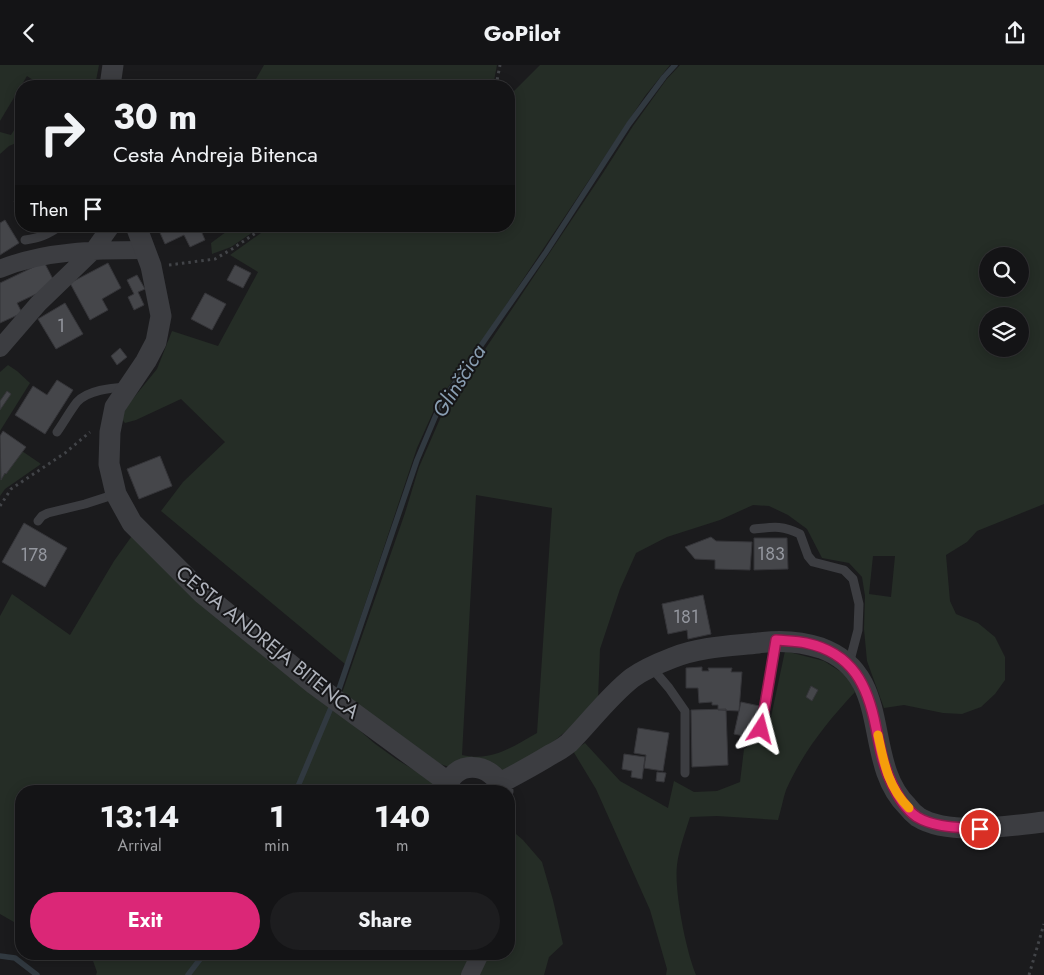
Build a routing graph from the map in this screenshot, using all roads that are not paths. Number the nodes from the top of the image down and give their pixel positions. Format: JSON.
{"nodes":[{"id":1,"x":113,"y":65,"type":"edge"},
{"id":2,"x":111,"y":80,"type":"edge"},
{"id":3,"x":52,"y":232,"type":"edge"},
{"id":4,"x":107,"y":232,"type":"edge"},
{"id":5,"x":138,"y":232,"type":"edge"},
{"id":6,"x":25,"y":240,"type":"dead end"},
{"id":7,"x":94,"y":250,"type":"junction"},
{"id":8,"x":148,"y":258,"type":"junction"},
{"id":9,"x":0,"y":269,"type":"edge"},
{"id":10,"x":0,"y":349,"type":"edge"},
{"id":11,"x":129,"y":387,"type":"junction"},
{"id":12,"x":57,"y":432,"type":"dead end"},
{"id":13,"x":116,"y":494,"type":"junction"},
{"id":14,"x":38,"y":521,"type":"dead end"},
{"id":15,"x":754,"y":529,"type":"dead end"},
{"id":16,"x":776,"y":640,"type":"junction"},
{"id":17,"x":849,"y":664,"type":"junction"},
{"id":18,"x":652,"y":668,"type":"junction"},
{"id":19,"x":761,"y":729,"type":"dead end"},
{"id":20,"x":685,"y":773,"type":"dead end"},
{"id":21,"x":445,"y":785,"type":"edge"},
{"id":22,"x":449,"y":785,"type":"edge"},
{"id":23,"x":500,"y":785,"type":"edge"},
{"id":24,"x":504,"y":785,"type":"edge"},
{"id":25,"x":1044,"y":822,"type":"edge"},
{"id":26,"x":477,"y":960,"type":"edge"},
{"id":27,"x":470,"y":975,"type":"edge"}],
"edges":[{"from":1,"to":2,"type":"street"},
{"from":3,"to":6,"type":"lane"},
{"from":4,"to":7,"type":"street"},
{"from":5,"to":8,"type":"street","name":"CESTA ANDREJA BITENCA"},
{"from":7,"to":8,"type":"street"},
{"from":7,"to":9,"type":"street"},
{"from":7,"to":10,"type":"street"},
{"from":8,"to":11,"type":"street","name":"CESTA ANDREJA BITENCA"},
{"from":11,"to":12,"type":"lane"},
{"from":11,"to":13,"type":"street","name":"CESTA ANDREJA BITENCA"},
{"from":13,"to":14,"type":"lane"},
{"from":13,"to":21,"type":"street","name":"CESTA ANDREJA BITENCA"},
{"from":15,"to":17,"type":"lane"},
{"from":16,"to":17,"type":"street","name":"CESTA ANDREJA BITENCA"},
{"from":16,"to":18,"type":"street","name":"CESTA ANDREJA BITENCA"},
{"from":16,"to":19,"type":"lane"},
{"from":17,"to":25,"type":"street","name":"CESTA ANDREJA BITENCA"},
{"from":18,"to":20,"type":"lane"},
{"from":18,"to":24,"type":"street","name":"CESTA ANDREJA BITENCA"},
{"from":22,"to":23,"type":"street","name":"CESTA ANDREJA BITENCA"},
{"from":26,"to":27,"type":"street"}]}
